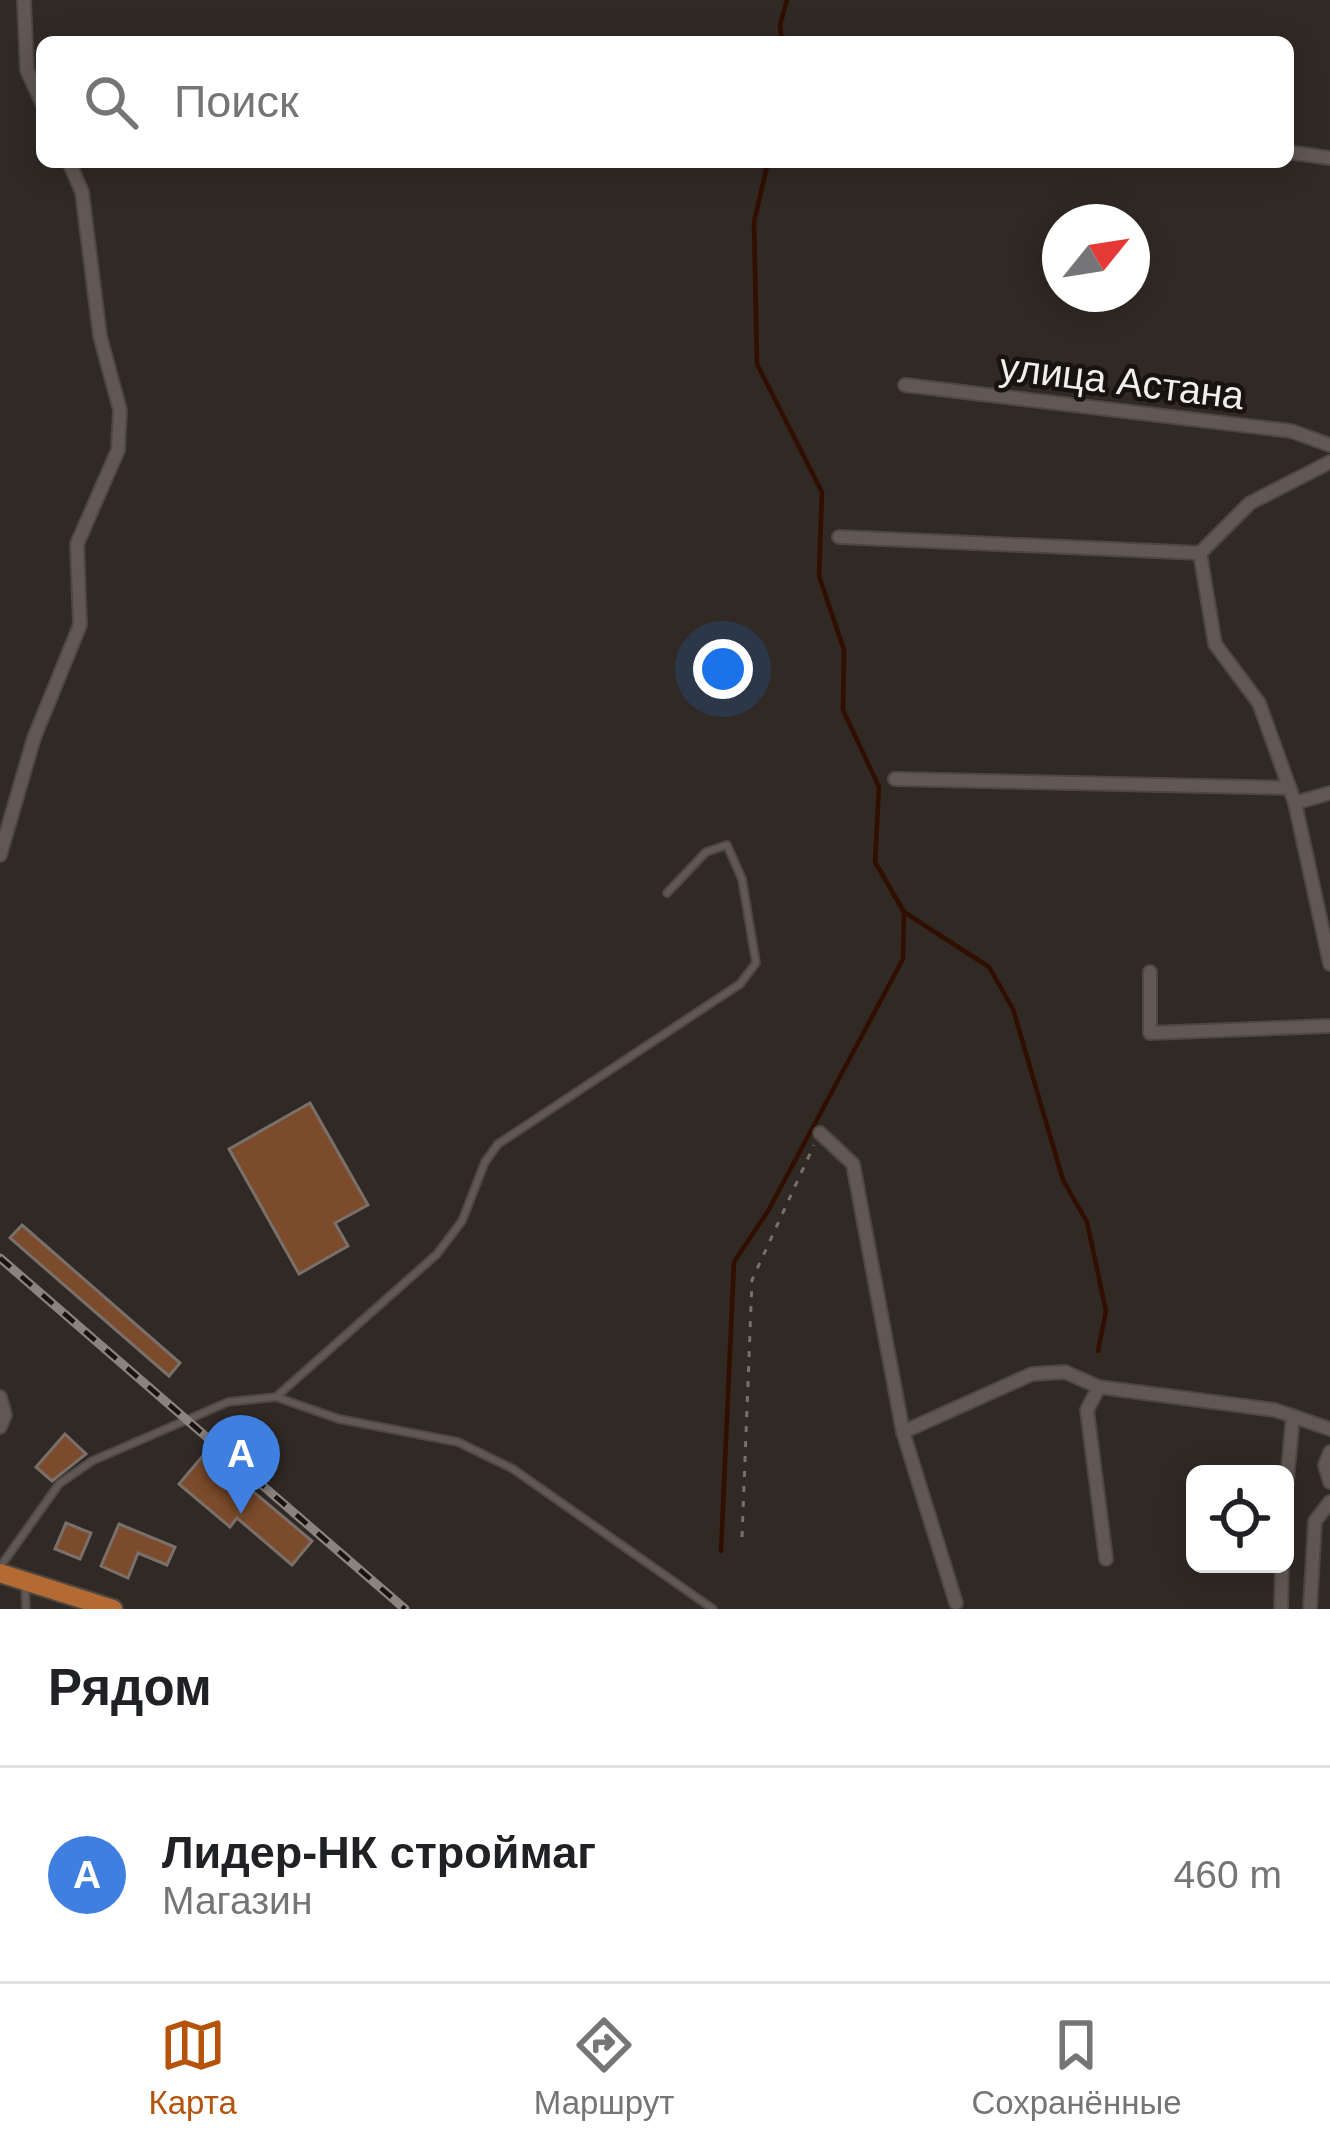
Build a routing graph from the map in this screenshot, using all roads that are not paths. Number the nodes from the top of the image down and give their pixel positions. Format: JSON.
{"nodes":[{"id":1,"x":24,"y":0,"type":"edge"},
{"id":2,"x":36,"y":90,"type":"edge"},
{"id":3,"x":1294,"y":153,"type":"edge"},
{"id":4,"x":1330,"y":158,"type":"edge"},
{"id":5,"x":72,"y":168,"type":"edge"},
{"id":6,"x":905,"y":386,"type":"dead end"},
{"id":7,"x":1330,"y":445,"type":"edge"},
{"id":8,"x":1330,"y":462,"type":"edge"},
{"id":9,"x":839,"y":536,"type":"dead end"},
{"id":10,"x":1200,"y":553,"type":"junction"},
{"id":11,"x":895,"y":779,"type":"dead end"},
{"id":12,"x":1290,"y":788,"type":"junction"},
{"id":13,"x":1330,"y":793,"type":"edge"},
{"id":14,"x":1295,"y":803,"type":"junction"},
{"id":15,"x":0,"y":855,"type":"edge"},
{"id":16,"x":667,"y":893,"type":"dead end"},
{"id":17,"x":1330,"y":964,"type":"edge"},
{"id":18,"x":1150,"y":971,"type":"dead end"},
{"id":19,"x":1330,"y":1026,"type":"edge"},
{"id":20,"x":820,"y":1133,"type":"road end"},
{"id":21,"x":1099,"y":1387,"type":"junction"},
{"id":22,"x":0,"y":1397,"type":"edge"},
{"id":23,"x":277,"y":1397,"type":"junction"},
{"id":24,"x":1293,"y":1416,"type":"junction"},
{"id":25,"x":0,"y":1427,"type":"edge"},
{"id":26,"x":1330,"y":1429,"type":"edge"},
{"id":27,"x":903,"y":1432,"type":"junction"},
{"id":28,"x":1330,"y":1452,"type":"edge"},
{"id":29,"x":1288,"y":1465,"type":"edge"},
{"id":30,"x":1330,"y":1482,"type":"edge"},
{"id":31,"x":1330,"y":1502,"type":"edge"},
{"id":32,"x":1106,"y":1559,"type":"dead end"},
{"id":33,"x":0,"y":1570,"type":"edge"},
{"id":34,"x":1282,"y":1573,"type":"edge"},
{"id":35,"x":24,"y":1579,"type":"junction"},
{"id":36,"x":956,"y":1604,"type":"dead end"},
{"id":37,"x":26,"y":1609,"type":"edge"},
{"id":38,"x":113,"y":1609,"type":"edge"},
{"id":39,"x":713,"y":1609,"type":"edge"},
{"id":40,"x":1281,"y":1609,"type":"edge"},
{"id":41,"x":1310,"y":1609,"type":"edge"}],
"edges":[{"from":1,"to":2,"type":"street"},
{"from":3,"to":4,"type":"street"},
{"from":5,"to":15,"type":"street"},
{"from":6,"to":7,"type":"street","name":"улица Астана"},
{"from":8,"to":10,"type":"street"},
{"from":9,"to":10,"type":"street"},
{"from":10,"to":12,"type":"street"},
{"from":11,"to":12,"type":"street"},
{"from":12,"to":14,"type":"street"},
{"from":13,"to":14,"type":"street"},
{"from":14,"to":17,"type":"street"},
{"from":16,"to":23,"type":"lane"},
{"from":18,"to":19,"type":"street"},
{"from":20,"to":27,"type":"street"},
{"from":21,"to":24,"type":"street"},
{"from":21,"to":27,"type":"street"},
{"from":21,"to":32,"type":"street"},
{"from":22,"to":25,"type":"street"},
{"from":23,"to":33,"type":"lane"},
{"from":23,"to":39,"type":"lane"},
{"from":24,"to":26,"type":"street"},
{"from":24,"to":29,"type":"street"},
{"from":27,"to":36,"type":"street"},
{"from":28,"to":30,"type":"street"},
{"from":31,"to":41,"type":"street"},
{"from":33,"to":35,"type":"highway"},
{"from":34,"to":40,"type":"street"},
{"from":35,"to":37,"type":"lane"},
{"from":35,"to":38,"type":"highway"}]}
